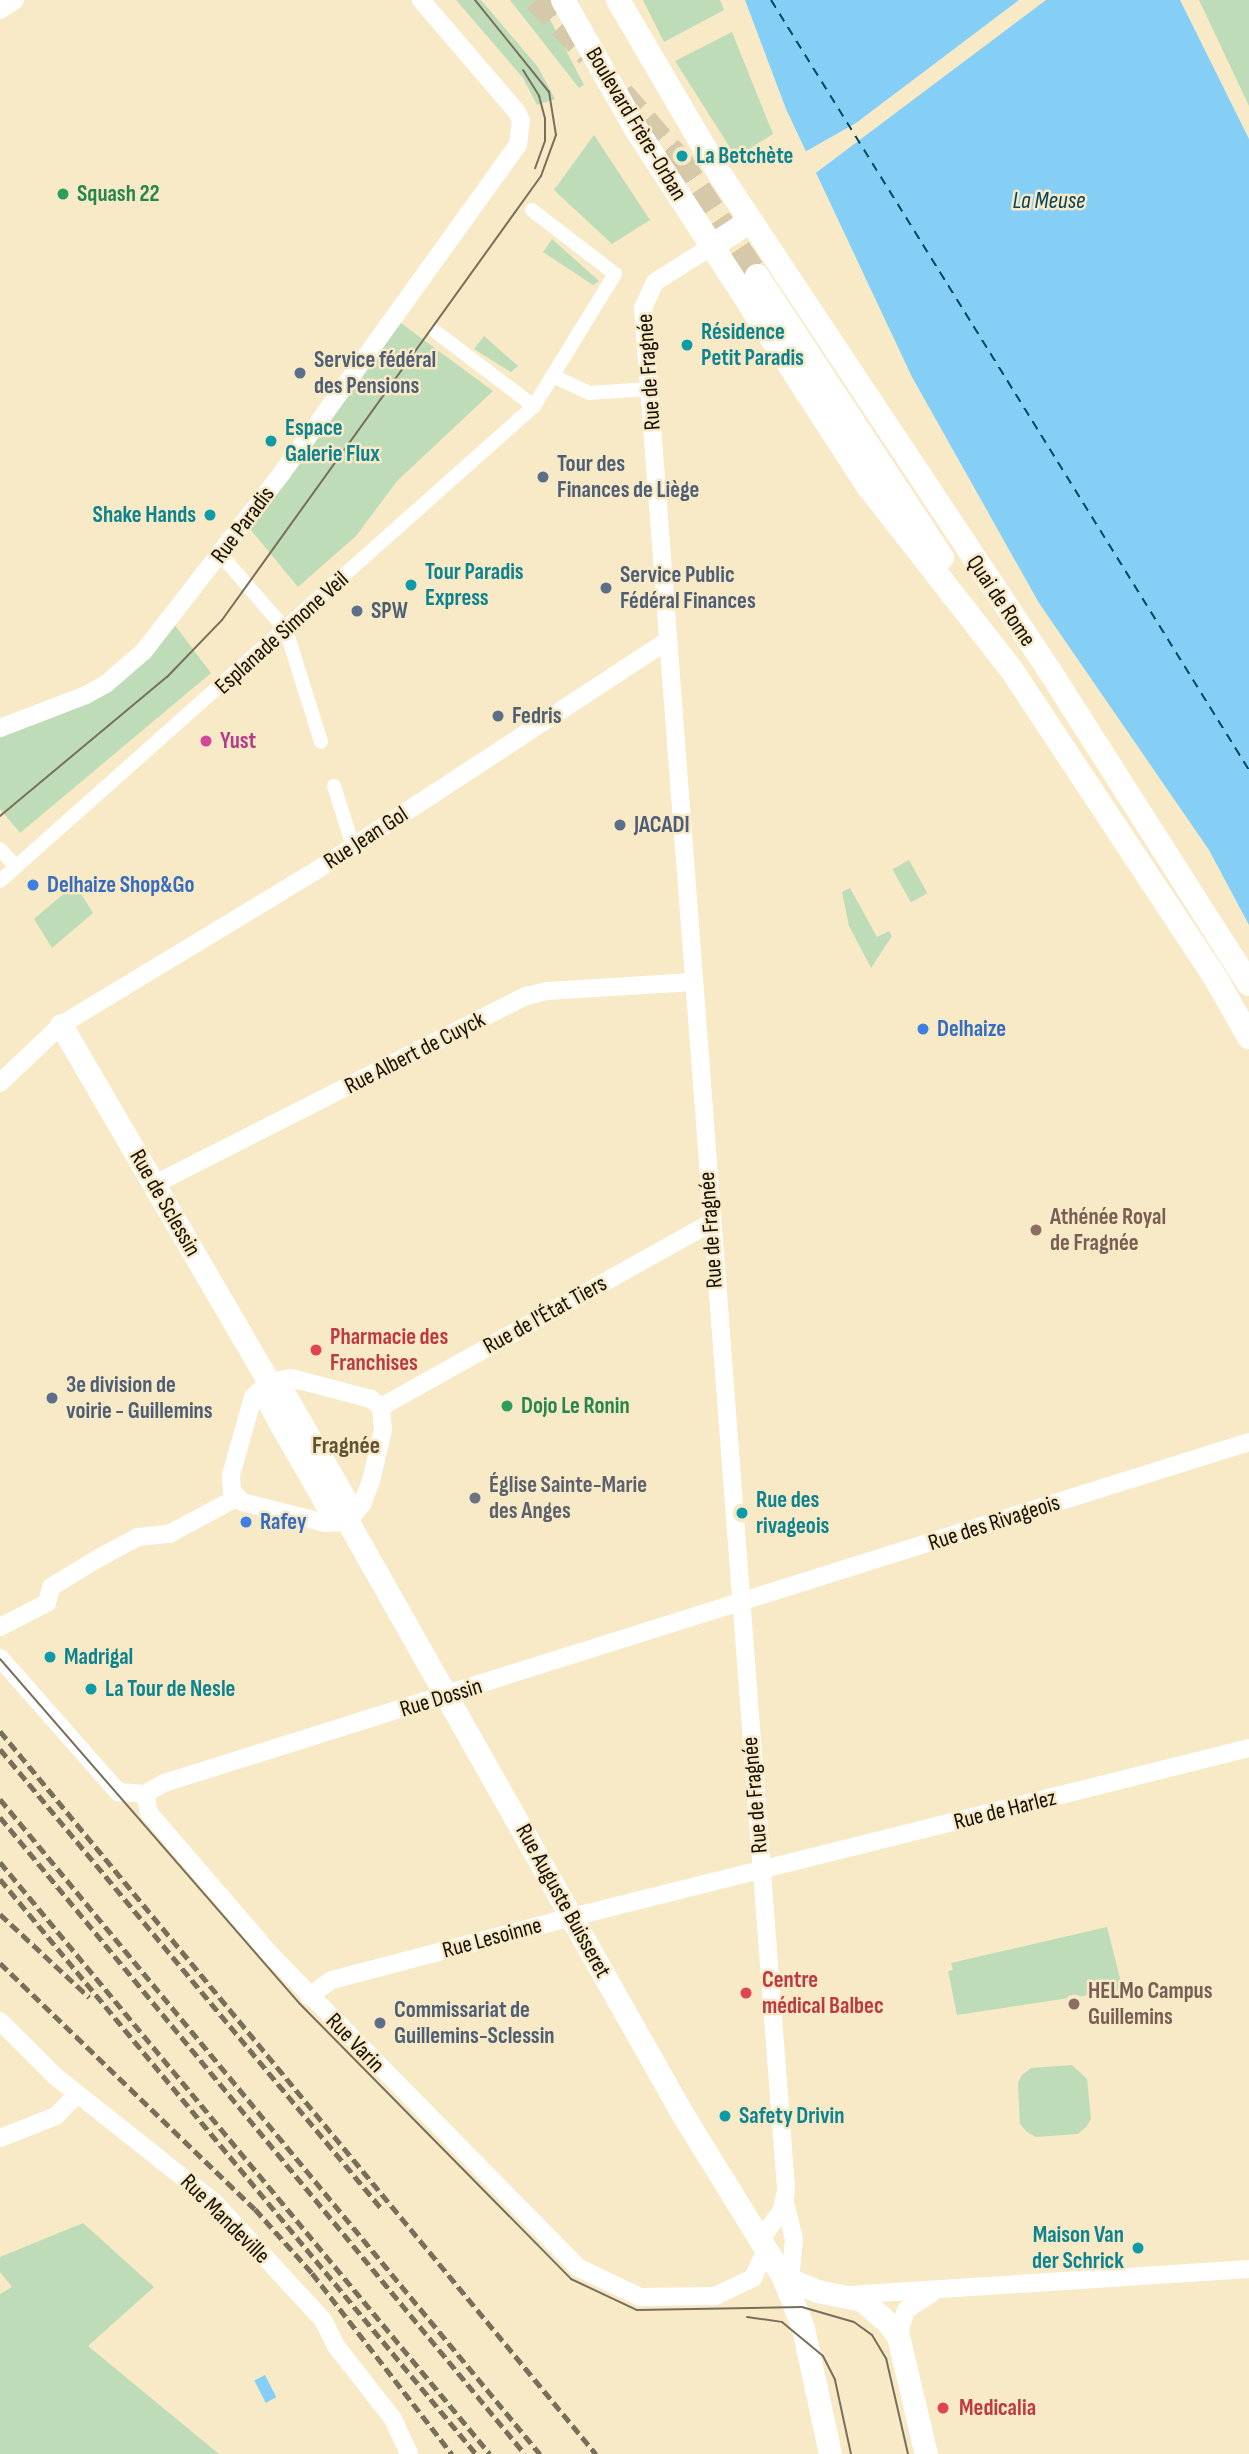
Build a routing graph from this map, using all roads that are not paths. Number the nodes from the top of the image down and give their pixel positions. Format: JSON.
{"nodes":[{"id":1,"x":15,"y":0,"type":"edge"},
{"id":2,"x":421,"y":0,"type":"edge"},
{"id":3,"x":564,"y":0,"type":"edge"},
{"id":4,"x":618,"y":0,"type":"edge"},
{"id":5,"x":0,"y":10,"type":"edge"},
{"id":6,"x":533,"y":211,"type":"dead end"},
{"id":7,"x":750,"y":220,"type":"junction"},
{"id":8,"x":712,"y":246,"type":"junction"},
{"id":9,"x":757,"y":276,"type":"tunnel mouth"},
{"id":10,"x":436,"y":332,"type":"dead end"},
{"id":11,"x":553,"y":376,"type":"junction"},
{"id":12,"x":649,"y":389,"type":"junction"},
{"id":13,"x":534,"y":406,"type":"junction"},
{"id":14,"x":221,"y":555,"type":"junction"},
{"id":15,"x":286,"y":630,"type":"junction"},
{"id":16,"x":666,"y":642,"type":"junction"},
{"id":17,"x":997,"y":649,"type":"junction"},
{"id":18,"x":0,"y":728,"type":"edge"},
{"id":19,"x":321,"y":743,"type":"dead end"},
{"id":20,"x":334,"y":786,"type":"dead end"},
{"id":21,"x":353,"y":846,"type":"junction"},
{"id":22,"x":0,"y":849,"type":"edge"},
{"id":23,"x":16,"y":867,"type":"junction"},
{"id":24,"x":0,"y":881,"type":"edge"},
{"id":25,"x":693,"y":982,"type":"junction"},
{"id":26,"x":1249,"y":984,"type":"edge"},
{"id":27,"x":61,"y":1025,"type":"junction"},
{"id":28,"x":1249,"y":1037,"type":"edge"},
{"id":29,"x":0,"y":1083,"type":"edge"},
{"id":30,"x":153,"y":1185,"type":"junction"},
{"id":31,"x":710,"y":1223,"type":"junction"},
{"id":32,"x":269,"y":1382,"type":"junction"},
{"id":33,"x":381,"y":1407,"type":"junction"},
{"id":34,"x":1249,"y":1443,"type":"edge"},
{"id":35,"x":236,"y":1498,"type":"junction"},
{"id":36,"x":348,"y":1522,"type":"junction"},
{"id":37,"x":739,"y":1606,"type":"junction"},
{"id":38,"x":0,"y":1627,"type":"edge"},
{"id":39,"x":0,"y":1658,"type":"edge"},
{"id":40,"x":447,"y":1696,"type":"junction"},
{"id":41,"x":1249,"y":1748,"type":"edge"},
{"id":42,"x":145,"y":1794,"type":"junction"},
{"id":43,"x":761,"y":1869,"type":"junction"},
{"id":44,"x":572,"y":1917,"type":"junction"},
{"id":45,"x":309,"y":1996,"type":"junction"},
{"id":46,"x":0,"y":2021,"type":"edge"},
{"id":47,"x":77,"y":2094,"type":"junction"},
{"id":48,"x":0,"y":2138,"type":"edge"},
{"id":49,"x":785,"y":2203,"type":"junction"},
{"id":50,"x":763,"y":2245,"type":"junction"},
{"id":51,"x":1249,"y":2269,"type":"edge"},
{"id":52,"x":787,"y":2278,"type":"junction"},
{"id":53,"x":932,"y":2293,"type":"junction"},
{"id":54,"x":848,"y":2295,"type":"junction"},
{"id":55,"x":898,"y":2336,"type":"junction"},
{"id":56,"x":409,"y":2454,"type":"edge"},
{"id":57,"x":830,"y":2454,"type":"edge"},
{"id":58,"x":926,"y":2454,"type":"edge"}],
"edges":[{"from":1,"to":5,"type":"street"},
{"from":2,"to":14,"type":"street","name":"Rue Paradis"},
{"from":3,"to":8,"type":"main road","name":"Boulevard Frère-Orban"},
{"from":4,"to":7,"type":"main road","name":"Boulevard Frère-Orban"},
{"from":6,"to":11,"type":"street","name":"Esplanade Simone Veil"},
{"from":7,"to":8,"type":"main road"},
{"from":7,"to":26,"type":"main road","name":"Quai de Rome"},
{"from":8,"to":12,"type":"street","name":"Rue de Fragnée"},
{"from":8,"to":17,"type":"main road","name":"Quai de Rome"},
{"from":9,"to":17,"type":"main road","name":"Quai de Rome"},
{"from":10,"to":13,"type":"street"},
{"from":11,"to":12,"type":"street"},
{"from":11,"to":13,"type":"street","name":"Esplanade Simone Veil"},
{"from":12,"to":16,"type":"street","name":"Rue de Fragnée"},
{"from":13,"to":15,"type":"street","name":"Esplanade Simone Veil"},
{"from":14,"to":15,"type":"street"},
{"from":14,"to":18,"type":"street","name":"Rue Paradis"},
{"from":15,"to":19,"type":"street"},
{"from":15,"to":23,"type":"street","name":"Esplanade Simone Veil"},
{"from":16,"to":21,"type":"street","name":"Rue Jean Gol"},
{"from":16,"to":25,"type":"street","name":"Rue de Fragnée"},
{"from":17,"to":28,"type":"main road","name":"Quai de Rome"},
{"from":20,"to":21,"type":"street"},
{"from":21,"to":27,"type":"street","name":"Rue Jean Gol"},
{"from":22,"to":23,"type":"street"},
{"from":23,"to":24,"type":"street","name":"Esplanade Simone Veil"},
{"from":25,"to":30,"type":"street","name":"Rue Albert de Cuyck"},
{"from":25,"to":31,"type":"street","name":"Rue de Fragnée"},
{"from":27,"to":29,"type":"street","name":"Rue Jean Gol"},
{"from":27,"to":30,"type":"street","name":"Rue de Sclessin"},
{"from":30,"to":32,"type":"street","name":"Rue de Sclessin"},
{"from":31,"to":33,"type":"street","name":"Rue de l'État Tiers"},
{"from":31,"to":37,"type":"street","name":"Rue de Fragnée"},
{"from":32,"to":33,"type":"street"},
{"from":32,"to":35,"type":"street"},
{"from":32,"to":36,"type":"street","name":"Rue de Sclessin"},
{"from":33,"to":36,"type":"street"},
{"from":34,"to":37,"type":"street","name":"Rue des Rivageois"},
{"from":35,"to":36,"type":"street"},
{"from":35,"to":38,"type":"street"},
{"from":36,"to":40,"type":"street","name":"Rue Auguste Buisseret"},
{"from":37,"to":40,"type":"street","name":"Rue Dossin"},
{"from":37,"to":43,"type":"street","name":"Rue de Fragnée"},
{"from":39,"to":42,"type":"street"},
{"from":40,"to":42,"type":"street","name":"Rue Dossin"},
{"from":40,"to":44,"type":"street","name":"Rue Auguste Buisseret"},
{"from":41,"to":43,"type":"street","name":"Rue de Harlez"},
{"from":42,"to":45,"type":"street","name":"Rue Varin"},
{"from":43,"to":44,"type":"street","name":"Rue Lesoinne"},
{"from":43,"to":49,"type":"street","name":"Rue de Fragnée"},
{"from":44,"to":45,"type":"street","name":"Rue Lesoinne"},
{"from":44,"to":50,"type":"street","name":"Rue Auguste Buisseret"},
{"from":45,"to":50,"type":"street","name":"Rue Varin"},
{"from":46,"to":47,"type":"street","name":"Rue Mandeville"},
{"from":47,"to":48,"type":"street"},
{"from":47,"to":56,"type":"street","name":"Rue Mandeville"},
{"from":49,"to":50,"type":"street"},
{"from":49,"to":52,"type":"street","name":"Rue de Fragnée"},
{"from":50,"to":52,"type":"street","name":"Rue Auguste Buisseret"},
{"from":51,"to":53,"type":"street"},
{"from":52,"to":54,"type":"street"},
{"from":52,"to":57,"type":"street","name":"Rue Auguste Buisseret"},
{"from":53,"to":54,"type":"street"},
{"from":53,"to":55,"type":"street"},
{"from":54,"to":55,"type":"street"},
{"from":55,"to":58,"type":"street"}]}
